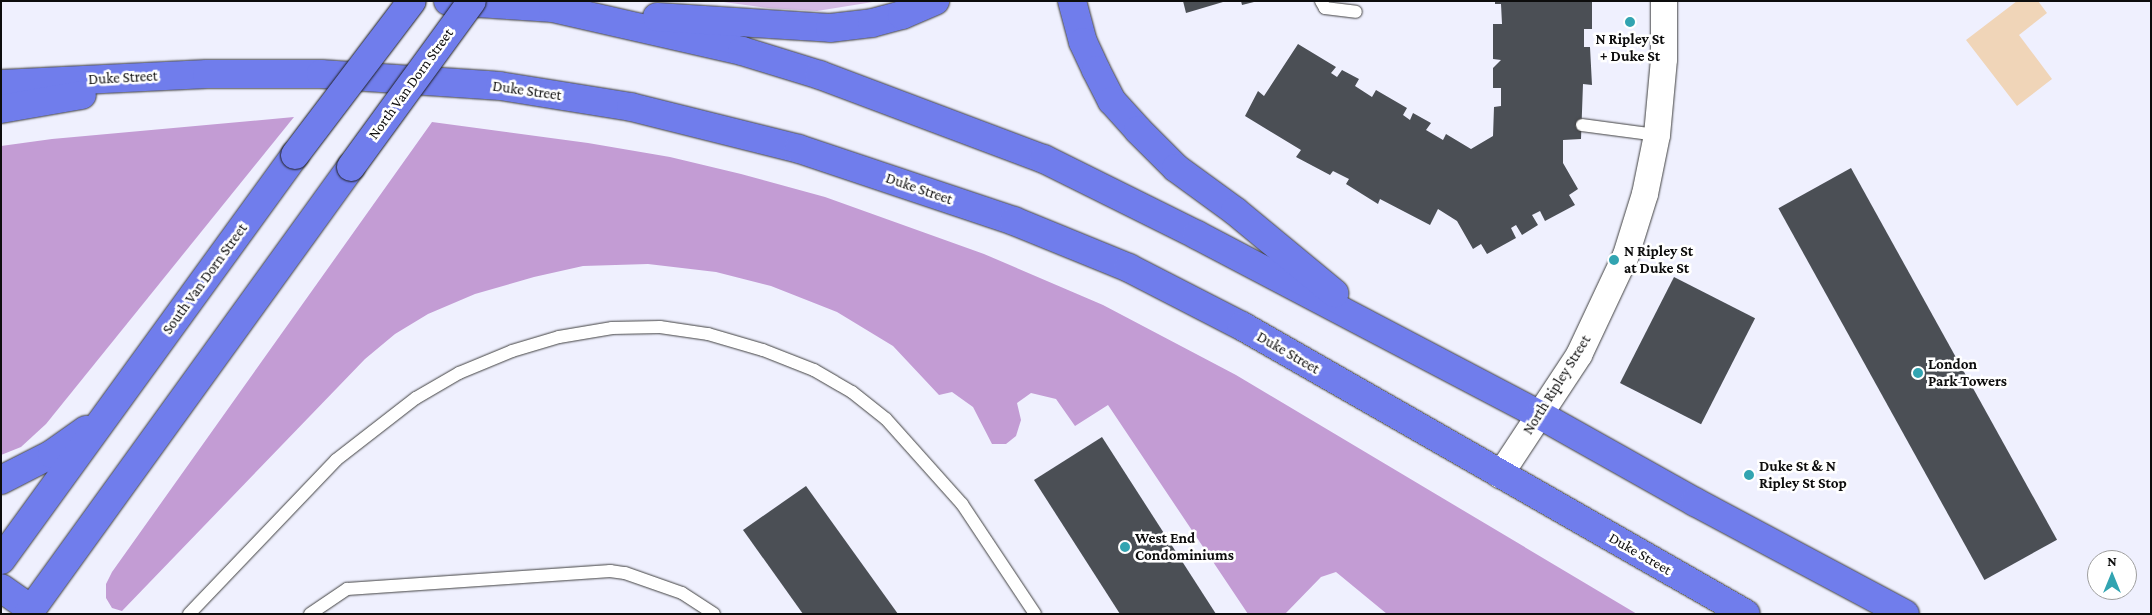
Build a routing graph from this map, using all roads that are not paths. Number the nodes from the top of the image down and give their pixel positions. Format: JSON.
{"nodes":[{"id":1,"x":412,"y":1,"type":"edge"},
{"id":2,"x":448,"y":1,"type":"edge"},
{"id":3,"x":472,"y":1,"type":"edge"},
{"id":4,"x":936,"y":1,"type":"edge"},
{"id":5,"x":1072,"y":1,"type":"edge"},
{"id":6,"x":1322,"y":1,"type":"edge"},
{"id":7,"x":1664,"y":1,"type":"edge"},
{"id":8,"x":553,"y":8,"type":"junction"},
{"id":9,"x":1356,"y":12,"type":"dead end"},
{"id":10,"x":207,"y":74,"type":"junction"},
{"id":11,"x":1,"y":84,"type":"edge"},
{"id":12,"x":1,"y":110,"type":"edge"},
{"id":13,"x":1582,"y":125,"type":"dead end"},
{"id":14,"x":1657,"y":135,"type":"junction"},
{"id":15,"x":1381,"y":332,"type":"junction"},
{"id":16,"x":1540,"y":414,"type":"junction"},
{"id":17,"x":103,"y":417,"type":"junction"},
{"id":18,"x":1500,"y":475,"type":"junction"},
{"id":19,"x":1,"y":480,"type":"edge"},
{"id":20,"x":1,"y":560,"type":"edge"},
{"id":21,"x":1,"y":588,"type":"edge"},
{"id":22,"x":1716,"y":605,"type":"edge"},
{"id":23,"x":32,"y":612,"type":"edge"},
{"id":24,"x":189,"y":614,"type":"edge"},
{"id":25,"x":310,"y":614,"type":"edge"},
{"id":26,"x":714,"y":614,"type":"edge"},
{"id":27,"x":1036,"y":614,"type":"edge"},
{"id":28,"x":1746,"y":614,"type":"edge"},
{"id":29,"x":1905,"y":614,"type":"edge"}],
"edges":[{"from":1,"to":17,"type":"main road","name":"South Van Dorn Street","bridge":true},
{"from":2,"to":8,"type":"main road"},
{"from":3,"to":23,"type":"main road","name":"North Van Dorn Street","bridge":true},
{"from":4,"to":8,"type":"main road"},
{"from":5,"to":15,"type":"main road"},
{"from":6,"to":9,"type":"lane"},
{"from":7,"to":14,"type":"street","name":"North Ripley Street"},
{"from":8,"to":15,"type":"main road"},
{"from":10,"to":11,"type":"main road","name":"Duke Street"},
{"from":10,"to":12,"type":"main road"},
{"from":10,"to":18,"type":"main road","name":"Duke Street"},
{"from":13,"to":14,"type":"lane"},
{"from":14,"to":16,"type":"street","name":"North Ripley Street"},
{"from":15,"to":16,"type":"main road"},
{"from":16,"to":18,"type":"street","name":"North Ripley Street"},
{"from":16,"to":29,"type":"main road"},
{"from":17,"to":19,"type":"main road"},
{"from":17,"to":20,"type":"main road","name":"South Van Dorn Street"},
{"from":18,"to":22,"type":"main road","name":"Duke Street"},
{"from":21,"to":23,"type":"main road"},
{"from":22,"to":28,"type":"main road","name":"Duke Street"},
{"from":24,"to":27,"type":"lane"},
{"from":25,"to":26,"type":"lane"}]}
